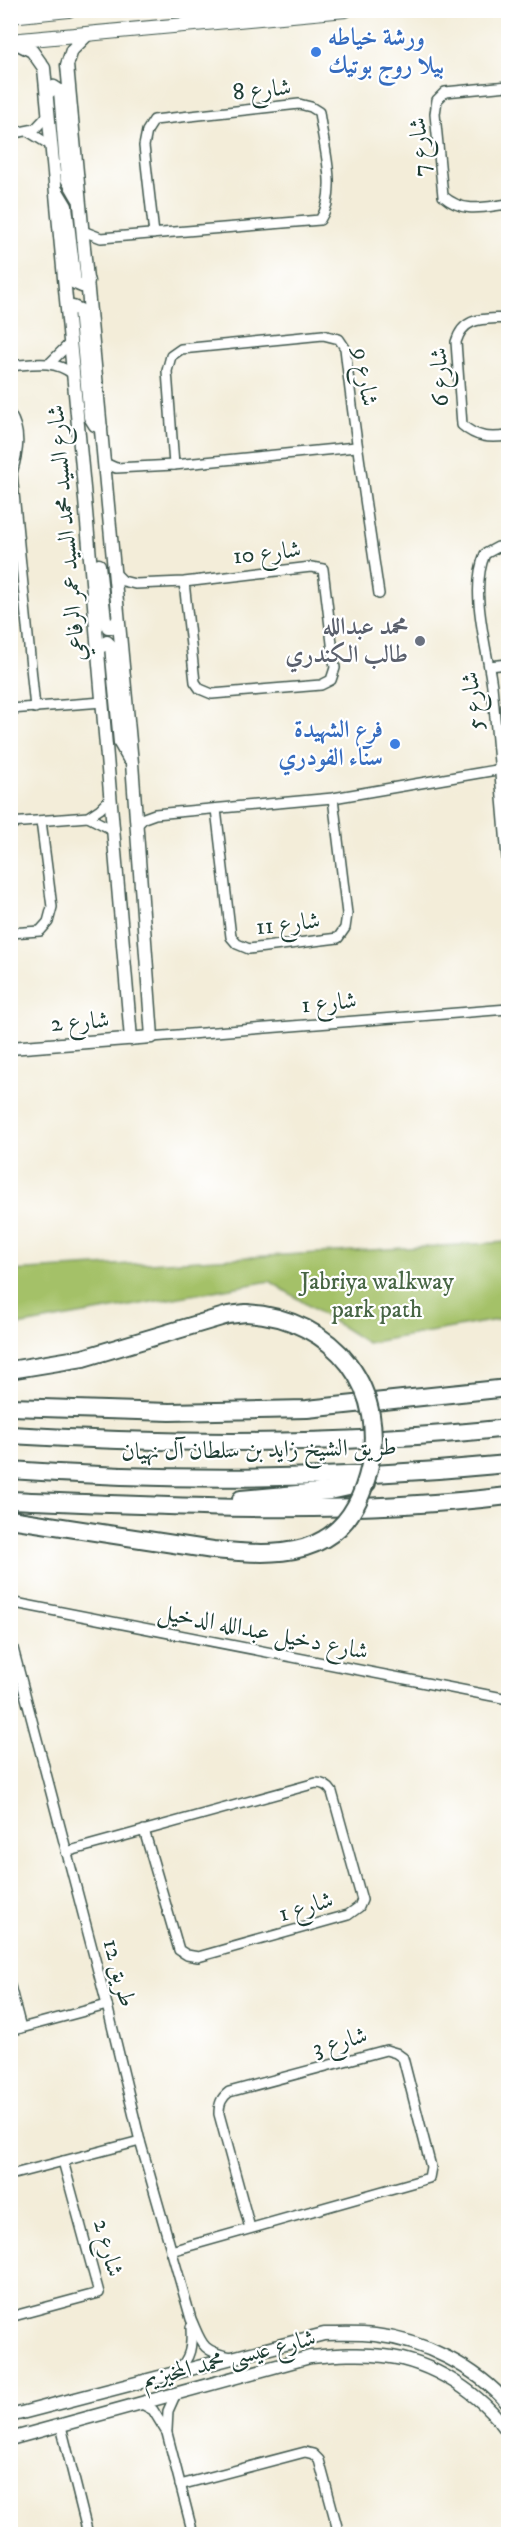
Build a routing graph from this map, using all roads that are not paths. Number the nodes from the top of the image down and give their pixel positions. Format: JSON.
{"nodes":[{"id":1,"x":69,"y":10,"type":"edge"},
{"id":2,"x":256,"y":10,"type":"edge"},
{"id":3,"x":346,"y":10,"type":"edge"},
{"id":4,"x":10,"y":16,"type":"edge"},
{"id":5,"x":180,"y":26,"type":"junction"},
{"id":6,"x":87,"y":35,"type":"junction"},
{"id":7,"x":10,"y":41,"type":"edge"},
{"id":8,"x":508,"y":86,"type":"edge"},
{"id":9,"x":47,"y":94,"type":"junction"},
{"id":10,"x":48,"y":115,"type":"junction"},
{"id":11,"x":29,"y":132,"type":"junction"},
{"id":12,"x":10,"y":134,"type":"edge"},
{"id":13,"x":50,"y":145,"type":"junction"},
{"id":14,"x":56,"y":190,"type":"junction"},
{"id":15,"x":79,"y":200,"type":"junction"},
{"id":16,"x":508,"y":204,"type":"edge"},
{"id":17,"x":83,"y":231,"type":"junction"},
{"id":18,"x":154,"y":234,"type":"junction"},
{"id":19,"x":101,"y":238,"type":"junction"},
{"id":20,"x":85,"y":250,"type":"junction"},
{"id":21,"x":88,"y":281,"type":"junction"},
{"id":22,"x":68,"y":311,"type":"junction"},
{"id":23,"x":508,"y":318,"type":"edge"},
{"id":24,"x":70,"y":343,"type":"junction"},
{"id":25,"x":51,"y":363,"type":"junction"},
{"id":26,"x":10,"y":366,"type":"edge"},
{"id":27,"x":73,"y":374,"type":"junction"},
{"id":28,"x":10,"y":414,"type":"edge"},
{"id":29,"x":100,"y":427,"type":"junction"},
{"id":30,"x":508,"y":436,"type":"edge"},
{"id":31,"x":356,"y":447,"type":"junction"},
{"id":32,"x":105,"y":463,"type":"junction"},
{"id":33,"x":174,"y":465,"type":"junction"},
{"id":34,"x":120,"y":468,"type":"junction"},
{"id":35,"x":107,"y":483,"type":"junction"},
{"id":36,"x":84,"y":488,"type":"junction"},
{"id":37,"x":508,"y":546,"type":"edge"},
{"id":38,"x":114,"y":572,"type":"junction"},
{"id":39,"x":184,"y":582,"type":"junction"},
{"id":40,"x":135,"y":585,"type":"junction"},
{"id":41,"x":23,"y":594,"type":"junction"},
{"id":42,"x":379,"y":594,"type":"dead end"},
{"id":43,"x":10,"y":596,"type":"edge"},
{"id":44,"x":117,"y":603,"type":"junction"},
{"id":45,"x":117,"y":621,"type":"junction"},
{"id":46,"x":98,"y":649,"type":"junction"},
{"id":47,"x":508,"y":664,"type":"edge"},
{"id":48,"x":489,"y":666,"type":"junction"},
{"id":49,"x":103,"y":702,"type":"junction"},
{"id":50,"x":34,"y":708,"type":"junction"},
{"id":51,"x":10,"y":710,"type":"edge"},
{"id":52,"x":132,"y":762,"type":"junction"},
{"id":53,"x":504,"y":769,"type":"edge"},
{"id":54,"x":111,"y":798,"type":"junction"},
{"id":55,"x":333,"y":798,"type":"junction"},
{"id":56,"x":134,"y":802,"type":"junction"},
{"id":57,"x":216,"y":809,"type":"junction"},
{"id":58,"x":155,"y":814,"type":"junction"},
{"id":59,"x":88,"y":817,"type":"junction"},
{"id":60,"x":41,"y":821,"type":"junction"},
{"id":61,"x":10,"y":823,"type":"edge"},
{"id":62,"x":136,"y":826,"type":"junction"},
{"id":63,"x":113,"y":831,"type":"junction"},
{"id":64,"x":508,"y":870,"type":"edge"},
{"id":65,"x":10,"y":933,"type":"edge"},
{"id":66,"x":508,"y":1009,"type":"edge"},
{"id":67,"x":152,"y":1038,"type":"junction"},
{"id":68,"x":131,"y":1039,"type":"junction"},
{"id":69,"x":10,"y":1048,"type":"edge"},
{"id":70,"x":10,"y":1370,"type":"edge"},
{"id":71,"x":508,"y":1388,"type":"edge"},
{"id":72,"x":10,"y":1407,"type":"edge"},
{"id":73,"x":508,"y":1428,"type":"edge"},
{"id":74,"x":10,"y":1435,"type":"edge"},
{"id":75,"x":508,"y":1464,"type":"edge"},
{"id":76,"x":10,"y":1470,"type":"edge"},
{"id":77,"x":421,"y":1472,"type":"junction"},
{"id":78,"x":508,"y":1496,"type":"edge"},
{"id":79,"x":10,"y":1500,"type":"edge"},
{"id":80,"x":476,"y":1500,"type":"junction"},
{"id":81,"x":508,"y":1501,"type":"edge"},
{"id":82,"x":172,"y":1505,"type":"junction"},
{"id":83,"x":10,"y":1519,"type":"edge"},
{"id":84,"x":10,"y":1602,"type":"edge"},
{"id":85,"x":10,"y":1637,"type":"edge"},
{"id":86,"x":508,"y":1699,"type":"edge"},
{"id":87,"x":144,"y":1830,"type":"junction"},
{"id":88,"x":66,"y":1852,"type":"junction"},
{"id":89,"x":10,"y":1986,"type":"edge"},
{"id":90,"x":107,"y":2005,"type":"junction"},
{"id":91,"x":21,"y":2028,"type":"junction"},
{"id":92,"x":10,"y":2031,"type":"edge"},
{"id":93,"x":140,"y":2141,"type":"junction"},
{"id":94,"x":63,"y":2161,"type":"junction"},
{"id":95,"x":10,"y":2175,"type":"edge"},
{"id":96,"x":250,"y":2228,"type":"junction"},
{"id":97,"x":171,"y":2251,"type":"junction"},
{"id":98,"x":10,"y":2317,"type":"edge"},
{"id":99,"x":190,"y":2319,"type":"junction"},
{"id":100,"x":324,"y":2334,"type":"junction"},
{"id":101,"x":289,"y":2342,"type":"junction"},
{"id":102,"x":324,"y":2356,"type":"junction"},
{"id":103,"x":231,"y":2357,"type":"junction"},
{"id":104,"x":297,"y":2361,"type":"junction"},
{"id":105,"x":177,"y":2371,"type":"junction"},
{"id":106,"x":176,"y":2393,"type":"junction"},
{"id":107,"x":75,"y":2398,"type":"junction"},
{"id":108,"x":140,"y":2403,"type":"junction"},
{"id":109,"x":508,"y":2404,"type":"edge"},
{"id":110,"x":10,"y":2416,"type":"edge"},
{"id":111,"x":82,"y":2419,"type":"junction"},
{"id":112,"x":61,"y":2426,"type":"junction"},
{"id":113,"x":508,"y":2432,"type":"edge"},
{"id":114,"x":167,"y":2433,"type":"junction"},
{"id":115,"x":10,"y":2439,"type":"edge"},
{"id":116,"x":180,"y":2485,"type":"junction"},
{"id":117,"x":88,"y":2535,"type":"edge"},
{"id":118,"x":194,"y":2535,"type":"edge"},
{"id":119,"x":339,"y":2535,"type":"edge"}],
"edges":[{"from":1,"to":4,"type":"main road"},
{"from":2,"to":5,"type":"main road"},
{"from":3,"to":5,"type":"main road"},
{"from":5,"to":6,"type":"main road"},
{"from":6,"to":7,"type":"main road"},
{"from":6,"to":15,"type":"street","name":"شارع السيد محمد السيد عمر الرفاعي"},
{"from":7,"to":9,"type":"street","name":"شارع السيد محمد السيد عمر الرفاعي"},
{"from":8,"to":16,"type":"street","name":"شارع 7"},
{"from":9,"to":10,"type":"street","name":"شارع السيد محمد السيد عمر الرفاعي"},
{"from":9,"to":15,"type":"street"},
{"from":10,"to":11,"type":"street"},
{"from":10,"to":13,"type":"street","name":"شارع السيد محمد السيد عمر الرفاعي"},
{"from":11,"to":12,"type":"street"},
{"from":11,"to":13,"type":"street"},
{"from":13,"to":14,"type":"street","name":"شارع السيد محمد السيد عمر الرفاعي"},
{"from":14,"to":21,"type":"street"},
{"from":14,"to":22,"type":"street","name":"شارع السيد محمد السيد عمر الرفاعي"},
{"from":15,"to":17,"type":"street","name":"شارع السيد محمد السيد عمر الرفاعي"},
{"from":17,"to":19,"type":"street","name":"شارع 8"},
{"from":17,"to":20,"type":"street","name":"شارع السيد محمد السيد عمر الرفاعي"},
{"from":18,"to":18,"type":"street","name":"شارع 8"},
{"from":18,"to":19,"type":"street","name":"شارع 8"},
{"from":19,"to":20,"type":"street"},
{"from":20,"to":21,"type":"street","name":"شارع السيد محمد السيد عمر الرفاعي"},
{"from":21,"to":29,"type":"street","name":"شارع السيد محمد السيد عمر الرفاعي"},
{"from":22,"to":24,"type":"street","name":"شارع السيد محمد السيد عمر الرفاعي"},
{"from":22,"to":29,"type":"street"},
{"from":23,"to":30,"type":"street","name":"شارع 6"},
{"from":24,"to":25,"type":"street"},
{"from":24,"to":27,"type":"street","name":"شارع السيد محمد السيد عمر الرفاعي"},
{"from":25,"to":26,"type":"street"},
{"from":25,"to":27,"type":"street"},
{"from":27,"to":36,"type":"street","name":"شارع السيد محمد السيد عمر الرفاعي"},
{"from":28,"to":41,"type":"street"},
{"from":29,"to":32,"type":"street","name":"شارع السيد محمد السيد عمر الرفاعي"},
{"from":31,"to":33,"type":"street"},
{"from":31,"to":33,"type":"street","name":"شارع 9"},
{"from":31,"to":42,"type":"street"},
{"from":32,"to":34,"type":"street"},
{"from":32,"to":35,"type":"street","name":"شارع السيد محمد السيد عمر الرفاعي"},
{"from":33,"to":34,"type":"street"},
{"from":34,"to":35,"type":"street"},
{"from":35,"to":38,"type":"street","name":"شارع السيد محمد السيد عمر الرفاعي"},
{"from":36,"to":45,"type":"street"},
{"from":36,"to":46,"type":"street","name":"شارع السيد محمد السيد عمر الرفاعي"},
{"from":37,"to":48,"type":"street","name":"شارع 5"},
{"from":38,"to":40,"type":"street"},
{"from":38,"to":44,"type":"street","name":"شارع السيد محمد السيد عمر الرفاعي"},
{"from":39,"to":39,"type":"street","name":"شارع 10"},
{"from":39,"to":40,"type":"street","name":"شارع 10"},
{"from":40,"to":44,"type":"street"},
{"from":41,"to":43,"type":"street"},
{"from":41,"to":50,"type":"street"},
{"from":44,"to":45,"type":"street","name":"شارع السيد محمد السيد عمر الرفاعي"},
{"from":45,"to":52,"type":"street","name":"شارع السيد محمد السيد عمر الرفاعي"},
{"from":46,"to":49,"type":"street","name":"شارع السيد محمد السيد عمر الرفاعي"},
{"from":46,"to":52,"type":"street"},
{"from":47,"to":48,"type":"street"},
{"from":48,"to":53,"type":"street","name":"شارع 5"},
{"from":49,"to":50,"type":"street"},
{"from":49,"to":54,"type":"street","name":"شارع السيد محمد السيد عمر الرفاعي"},
{"from":50,"to":51,"type":"street"},
{"from":52,"to":56,"type":"street","name":"شارع السيد محمد السيد عمر الرفاعي"},
{"from":53,"to":55,"type":"street"},
{"from":53,"to":64,"type":"street","name":"شارع 5"},
{"from":54,"to":59,"type":"street"},
{"from":54,"to":63,"type":"street","name":"شارع السيد محمد السيد عمر الرفاعي"},
{"from":55,"to":57,"type":"street"},
{"from":55,"to":57,"type":"street","name":"شارع 11"},
{"from":56,"to":58,"type":"street"},
{"from":56,"to":62,"type":"street","name":"شارع السيد محمد السيد عمر الرفاعي"},
{"from":57,"to":58,"type":"street"},
{"from":58,"to":62,"type":"street"},
{"from":59,"to":60,"type":"street"},
{"from":59,"to":63,"type":"street"},
{"from":60,"to":61,"type":"street"},
{"from":60,"to":65,"type":"street"},
{"from":62,"to":67,"type":"street","name":"شارع السيد محمد السيد عمر الرفاعي"},
{"from":63,"to":68,"type":"street","name":"شارع السيد محمد السيد عمر الرفاعي"},
{"from":66,"to":67,"type":"street","name":"شارع 1"},
{"from":67,"to":68,"type":"street","name":"شارع 2"},
{"from":68,"to":69,"type":"street","name":"شارع 2"},
{"from":70,"to":83,"type":"highway","bridge":true},
{"from":71,"to":72,"type":"highway"},
{"from":73,"to":74,"type":"highway","name":"طريق الشيخ زايد بن سلطان آل نهيان"},
{"from":75,"to":77,"type":"highway","name":"طريق الشيخ زايد بن سلطان آل نهيان"},
{"from":76,"to":77,"type":"highway","name":"طريق الشيخ زايد بن سلطان آل نهيان"},
{"from":77,"to":82,"type":"highway"},
{"from":78,"to":80,"type":"highway"},
{"from":79,"to":82,"type":"highway"},
{"from":80,"to":81,"type":"highway"},
{"from":80,"to":82,"type":"highway"},
{"from":84,"to":86,"type":"street","name":"شارع دخيل عبدالله الدخيل"},
{"from":85,"to":88,"type":"street","name":"طريق 12"},
{"from":87,"to":87,"type":"street","name":"شارع 1"},
{"from":87,"to":88,"type":"street","name":"شارع 1"},
{"from":88,"to":90,"type":"street","name":"طريق 12"},
{"from":89,"to":91,"type":"street"},
{"from":90,"to":91,"type":"street"},
{"from":90,"to":93,"type":"street","name":"طريق 12"},
{"from":91,"to":92,"type":"street"},
{"from":93,"to":94,"type":"street"},
{"from":93,"to":97,"type":"street","name":"طريق 12"},
{"from":94,"to":95,"type":"street"},
{"from":94,"to":98,"type":"street","name":"شارع 2"},
{"from":96,"to":96,"type":"street","name":"شارع 3"},
{"from":96,"to":97,"type":"street","name":"شارع 3"},
{"from":97,"to":99,"type":"street","name":"طريق 12"},
{"from":99,"to":103,"type":"street","name":"طريق 12"},
{"from":99,"to":105,"type":"street","name":"طريق 12"},
{"from":100,"to":101,"type":"street","name":"شارع عيسى محمد المخيزيم"},
{"from":100,"to":102,"type":"street"},
{"from":100,"to":109,"type":"street","name":"شارع عيسى محمد المخيزيم"},
{"from":101,"to":103,"type":"street","name":"شارع عيسى محمد المخيزيم"},
{"from":101,"to":104,"type":"street"},
{"from":102,"to":104,"type":"street","name":"شارع عيسى محمد المخيزيم"},
{"from":102,"to":113,"type":"street","name":"شارع عيسى محمد المخيزيم"},
{"from":103,"to":105,"type":"street","name":"شارع عيسى محمد المخيزيم"},
{"from":104,"to":106,"type":"street","name":"شارع عيسى محمد المخيزيم"},
{"from":105,"to":107,"type":"street","name":"شارع عيسى محمد المخيزيم"},
{"from":106,"to":108,"type":"street","name":"شارع عيسى محمد المخيزيم"},
{"from":106,"to":114,"type":"street"},
{"from":107,"to":110,"type":"street","name":"شارع عيسى محمد المخيزيم"},
{"from":107,"to":111,"type":"street"},
{"from":108,"to":111,"type":"street","name":"شارع عيسى محمد المخيزيم"},
{"from":108,"to":114,"type":"street"},
{"from":111,"to":112,"type":"street","name":"شارع عيسى محمد المخيزيم"},
{"from":112,"to":115,"type":"street","name":"شارع عيسى محمد المخيزيم"},
{"from":112,"to":117,"type":"street"},
{"from":114,"to":116,"type":"street"},
{"from":116,"to":118,"type":"street"},
{"from":116,"to":119,"type":"street"}]}
